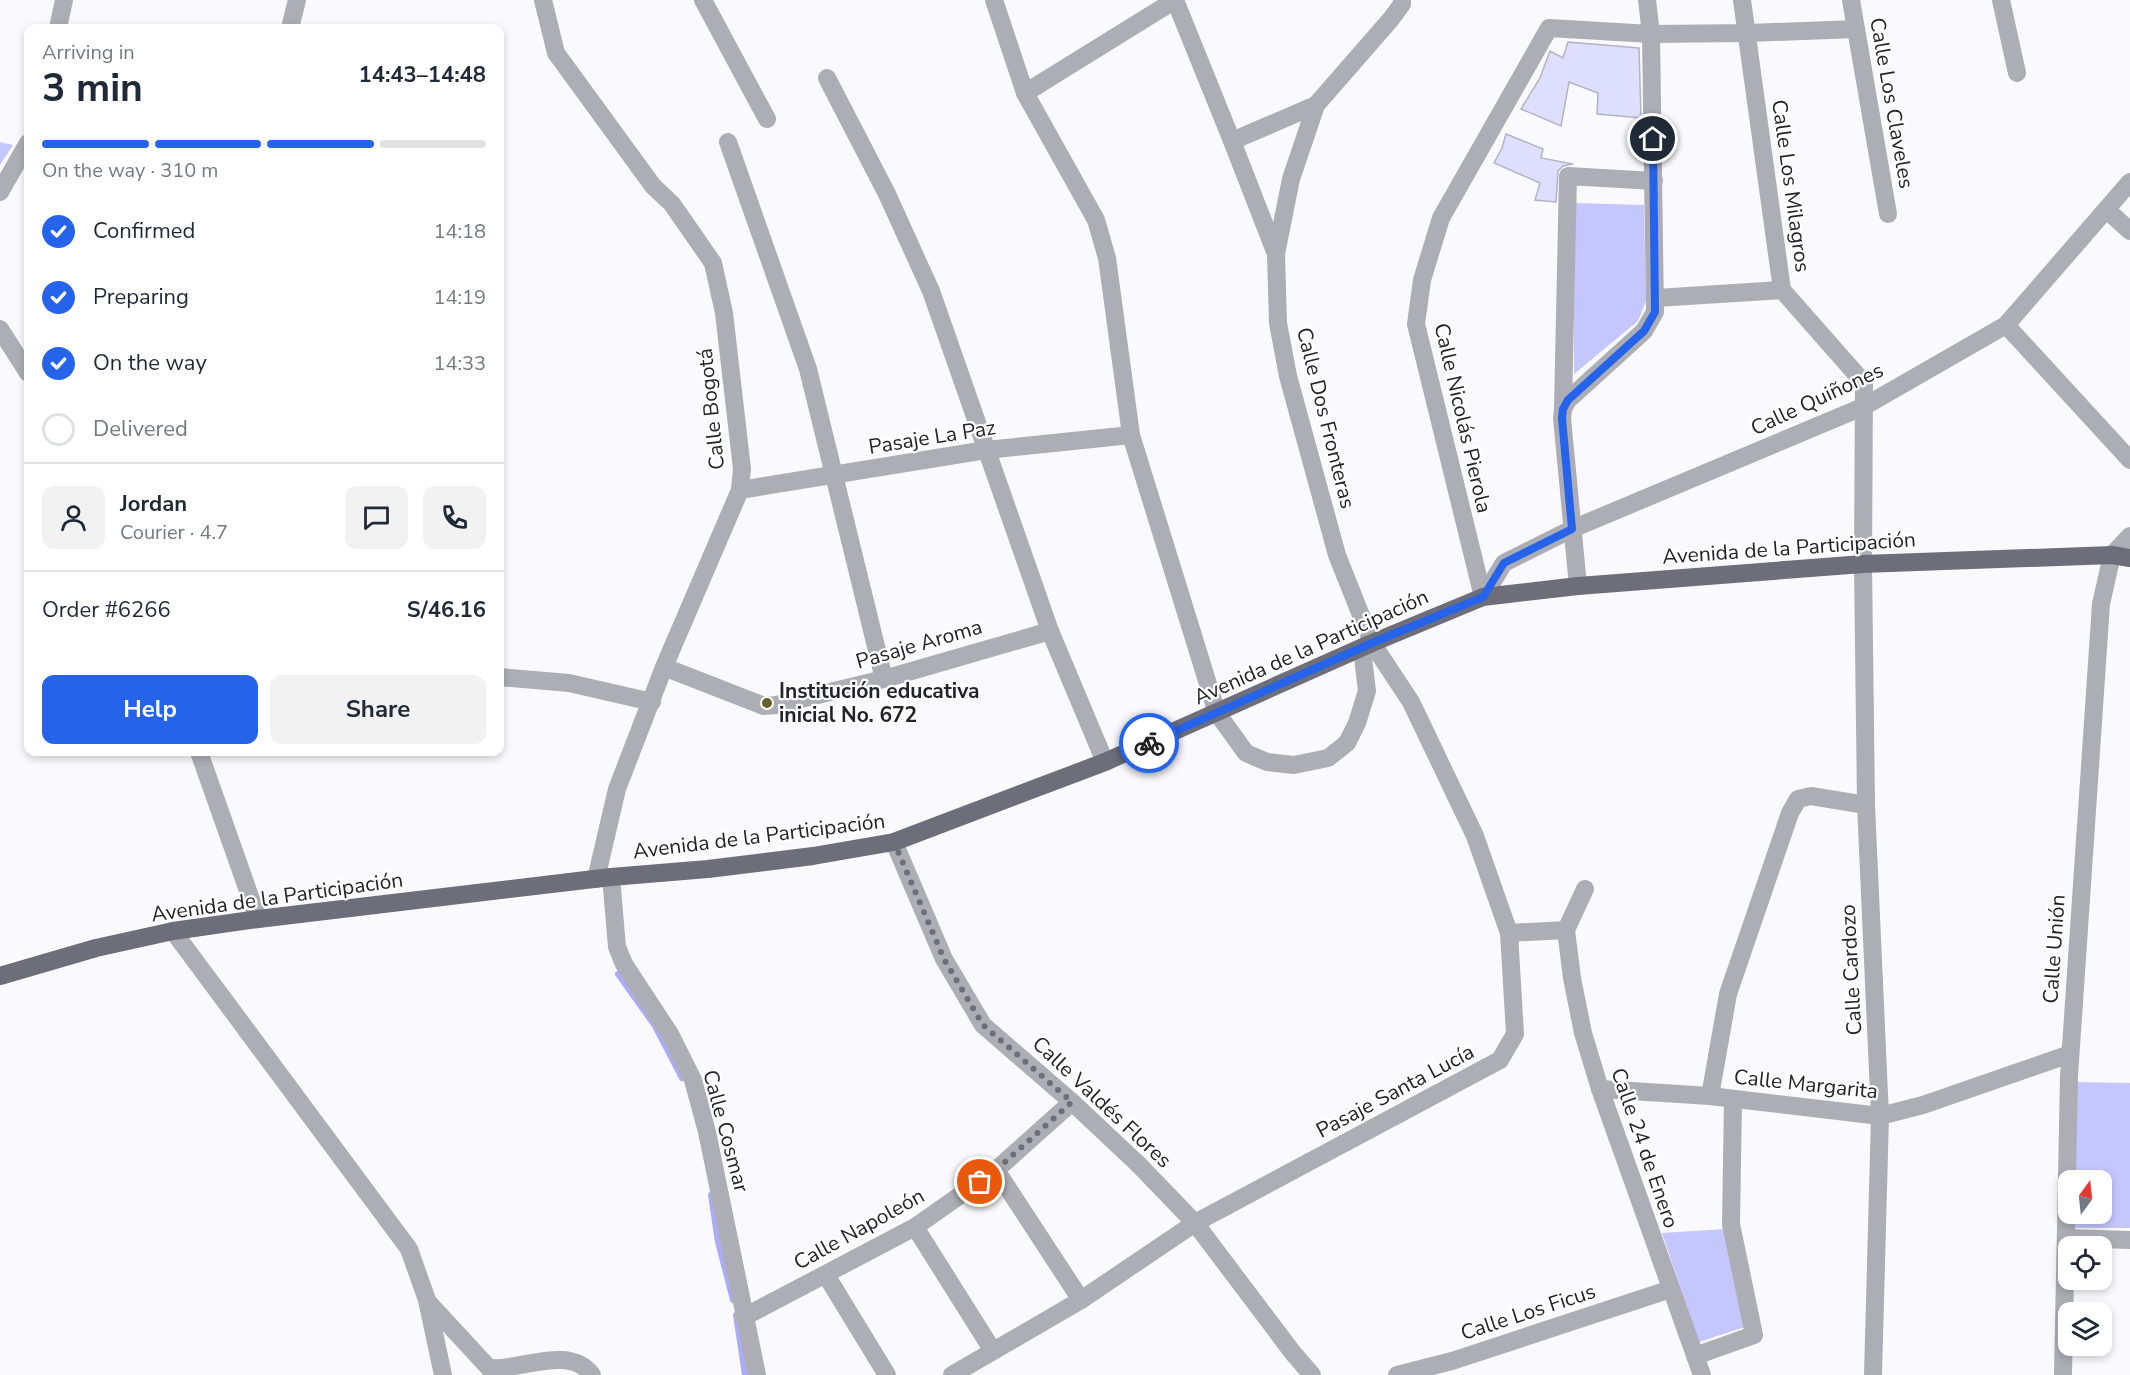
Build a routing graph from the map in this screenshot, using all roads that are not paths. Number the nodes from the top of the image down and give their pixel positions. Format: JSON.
{"nodes":[{"id":1,"x":64,"y":0,"type":"edge"},
{"id":2,"x":297,"y":0,"type":"edge"},
{"id":3,"x":543,"y":0,"type":"edge"},
{"id":4,"x":703,"y":0,"type":"edge"},
{"id":5,"x":994,"y":0,"type":"edge"},
{"id":6,"x":1175,"y":0,"type":"edge"},
{"id":7,"x":1402,"y":0,"type":"edge"},
{"id":8,"x":1647,"y":0,"type":"edge"},
{"id":9,"x":1742,"y":0,"type":"edge"},
{"id":10,"x":1851,"y":0,"type":"edge"},
{"id":11,"x":2001,"y":0,"type":"edge"},
{"id":12,"x":59,"y":24,"type":"edge"},
{"id":13,"x":291,"y":24,"type":"edge"},
{"id":14,"x":1856,"y":29,"type":"junction"},
{"id":15,"x":1748,"y":33,"type":"junction"},
{"id":16,"x":1651,"y":34,"type":"junction"},
{"id":17,"x":2017,"y":72,"type":"dead end"},
{"id":18,"x":827,"y":78,"type":"dead end"},
{"id":19,"x":1025,"y":93,"type":"junction"},
{"id":20,"x":1316,"y":105,"type":"junction"},
{"id":21,"x":767,"y":119,"type":"dead end"},
{"id":22,"x":1232,"y":141,"type":"junction"},
{"id":23,"x":728,"y":142,"type":"dead end"},
{"id":24,"x":24,"y":150,"type":"edge"},
{"id":25,"x":1654,"y":181,"type":"junction"},
{"id":26,"x":2130,"y":182,"type":"edge"},
{"id":27,"x":0,"y":192,"type":"edge"},
{"id":28,"x":2107,"y":210,"type":"junction"},
{"id":29,"x":1888,"y":214,"type":"dead end"},
{"id":30,"x":2130,"y":231,"type":"edge"},
{"id":31,"x":1276,"y":254,"type":"junction"},
{"id":32,"x":1782,"y":290,"type":"junction"},
{"id":33,"x":1656,"y":298,"type":"junction"},
{"id":34,"x":2006,"y":325,"type":"junction"},
{"id":35,"x":0,"y":329,"type":"edge"},
{"id":36,"x":24,"y":367,"type":"edge"},
{"id":37,"x":1865,"y":406,"type":"junction"},
{"id":38,"x":1563,"y":409,"type":"junction"},
{"id":39,"x":1131,"y":435,"type":"junction"},
{"id":40,"x":986,"y":450,"type":"junction"},
{"id":41,"x":2130,"y":460,"type":"edge"},
{"id":42,"x":833,"y":476,"type":"junction"},
{"id":43,"x":740,"y":490,"type":"junction"},
{"id":44,"x":1572,"y":529,"type":"junction"},
{"id":45,"x":2130,"y":536,"type":"edge"},
{"id":46,"x":2112,"y":555,"type":"junction"},
{"id":47,"x":2130,"y":558,"type":"edge"},
{"id":48,"x":1863,"y":564,"type":"junction"},
{"id":49,"x":1578,"y":586,"type":"junction"},
{"id":50,"x":1483,"y":597,"type":"junction"},
{"id":51,"x":1050,"y":631,"type":"junction"},
{"id":52,"x":1367,"y":646,"type":"junction"},
{"id":53,"x":664,"y":667,"type":"junction"},
{"id":54,"x":504,"y":677,"type":"edge"},
{"id":55,"x":884,"y":679,"type":"junction"},
{"id":56,"x":652,"y":702,"type":"junction"},
{"id":57,"x":1217,"y":713,"type":"junction"},
{"id":58,"x":200,"y":756,"type":"edge"},
{"id":59,"x":1105,"y":762,"type":"junction"},
{"id":60,"x":1866,"y":805,"type":"junction"},
{"id":61,"x":894,"y":842,"type":"junction"},
{"id":62,"x":604,"y":878,"type":"junction"},
{"id":63,"x":1585,"y":889,"type":"dead end"},
{"id":64,"x":258,"y":919,"type":"junction"},
{"id":65,"x":1566,"y":930,"type":"junction"},
{"id":66,"x":173,"y":931,"type":"junction"},
{"id":67,"x":1509,"y":933,"type":"junction"},
{"id":68,"x":0,"y":976,"type":"edge"},
{"id":69,"x":2070,"y":1054,"type":"junction"},
{"id":70,"x":1600,"y":1089,"type":"junction"},
{"id":71,"x":1710,"y":1096,"type":"junction"},
{"id":72,"x":1733,"y":1100,"type":"junction"},
{"id":73,"x":1072,"y":1102,"type":"junction"},
{"id":74,"x":1880,"y":1116,"type":"junction"},
{"id":75,"x":996,"y":1170,"type":"junction"},
{"id":76,"x":1195,"y":1223,"type":"junction"},
{"id":77,"x":915,"y":1227,"type":"junction"},
{"id":78,"x":2066,"y":1236,"type":"edge"},
{"id":79,"x":2112,"y":1239,"type":"edge"},
{"id":80,"x":2130,"y":1240,"type":"edge"},
{"id":81,"x":826,"y":1275,"type":"junction"},
{"id":82,"x":1671,"y":1289,"type":"junction"},
{"id":83,"x":2065,"y":1290,"type":"edge"},
{"id":84,"x":427,"y":1300,"type":"junction"},
{"id":85,"x":1081,"y":1300,"type":"junction"},
{"id":86,"x":744,"y":1317,"type":"junction"},
{"id":87,"x":993,"y":1351,"type":"junction"},
{"id":88,"x":1695,"y":1356,"type":"junction"},
{"id":89,"x":1456,"y":1368,"type":"edge"},
{"id":90,"x":443,"y":1375,"type":"edge"},
{"id":91,"x":592,"y":1375,"type":"edge"},
{"id":92,"x":757,"y":1375,"type":"edge"},
{"id":93,"x":887,"y":1375,"type":"edge"},
{"id":94,"x":952,"y":1375,"type":"edge"},
{"id":95,"x":1312,"y":1375,"type":"edge"},
{"id":96,"x":1397,"y":1375,"type":"edge"},
{"id":97,"x":1702,"y":1375,"type":"edge"},
{"id":98,"x":1873,"y":1375,"type":"edge"},
{"id":99,"x":2063,"y":1375,"type":"edge"}],
"edges":[{"from":1,"to":12,"type":"street"},
{"from":2,"to":13,"type":"street"},
{"from":3,"to":43,"type":"street","name":"Calle Bogotá"},
{"from":4,"to":21,"type":"street"},
{"from":5,"to":19,"type":"street"},
{"from":6,"to":19,"type":"street"},
{"from":6,"to":22,"type":"street","name":"Calle Dos Fronteras"},
{"from":7,"to":20,"type":"street"},
{"from":8,"to":16,"type":"street"},
{"from":9,"to":15,"type":"street","name":"Calle Los Milagros"},
{"from":10,"to":14,"type":"street","name":"Calle Los Claveles"},
{"from":11,"to":17,"type":"street"},
{"from":14,"to":15,"type":"street"},
{"from":14,"to":29,"type":"street","name":"Calle Los Claveles"},
{"from":15,"to":16,"type":"street"},
{"from":15,"to":32,"type":"street","name":"Calle Los Milagros"},
{"from":16,"to":25,"type":"street"},
{"from":16,"to":50,"type":"street","name":"Calle Nicolás Pierola"},
{"from":18,"to":40,"type":"street"},
{"from":19,"to":39,"type":"street"},
{"from":20,"to":22,"type":"street"},
{"from":20,"to":31,"type":"street"},
{"from":22,"to":31,"type":"street","name":"Calle Dos Fronteras"},
{"from":23,"to":42,"type":"street"},
{"from":24,"to":27,"type":"street"},
{"from":25,"to":33,"type":"street"},
{"from":25,"to":38,"type":"street"},
{"from":26,"to":28,"type":"street","name":"Calle Quiñones"},
{"from":28,"to":30,"type":"street"},
{"from":28,"to":34,"type":"street","name":"Calle Quiñones"},
{"from":31,"to":52,"type":"street","name":"Calle Dos Fronteras"},
{"from":32,"to":33,"type":"street"},
{"from":32,"to":37,"type":"street","name":"Calle Los Milagros"},
{"from":33,"to":38,"type":"street"},
{"from":34,"to":37,"type":"street","name":"Calle Quiñones"},
{"from":34,"to":41,"type":"street"},
{"from":35,"to":36,"type":"street"},
{"from":37,"to":44,"type":"street","name":"Calle Quiñones"},
{"from":37,"to":48,"type":"street","name":"Calle Los Milagros"},
{"from":38,"to":44,"type":"street"},
{"from":39,"to":40,"type":"street","name":"Pasaje La Paz"},
{"from":39,"to":57,"type":"street"},
{"from":40,"to":42,"type":"street","name":"Pasaje La Paz"},
{"from":40,"to":51,"type":"street"},
{"from":42,"to":43,"type":"street","name":"Pasaje La Paz"},
{"from":42,"to":55,"type":"street"},
{"from":43,"to":53,"type":"street","name":"Calle Bogotá"},
{"from":44,"to":49,"type":"street"},
{"from":44,"to":50,"type":"street","name":"Calle Quiñones"},
{"from":45,"to":46,"type":"street"},
{"from":46,"to":47,"type":"main road","name":"Avenida de la Participación"},
{"from":46,"to":48,"type":"main road","name":"Avenida de la Participación"},
{"from":46,"to":69,"type":"street","name":"Calle Unión"},
{"from":48,"to":49,"type":"main road","name":"Avenida de la Participación"},
{"from":48,"to":60,"type":"street","name":"Calle Cardozo"},
{"from":49,"to":50,"type":"main road","name":"Avenida de la Participación"},
{"from":50,"to":52,"type":"main road","name":"Avenida de la Participación"},
{"from":51,"to":55,"type":"street","name":"Pasaje Aroma"},
{"from":51,"to":59,"type":"street"},
{"from":52,"to":57,"type":"main road","name":"Avenida de la Participación"},
{"from":52,"to":57,"type":"street"},
{"from":52,"to":67,"type":"street"},
{"from":53,"to":55,"type":"street","name":"Pasaje Aroma"},
{"from":53,"to":56,"type":"street","name":"Calle Bogotá"},
{"from":54,"to":56,"type":"street"},
{"from":56,"to":62,"type":"street","name":"Calle Bogotá"},
{"from":57,"to":59,"type":"main road","name":"Avenida de la Participación"},
{"from":58,"to":64,"type":"street"},
{"from":59,"to":61,"type":"main road","name":"Avenida de la Participación"},
{"from":60,"to":71,"type":"street"},
{"from":60,"to":74,"type":"street","name":"Calle Cardozo"},
{"from":61,"to":62,"type":"main road","name":"Avenida de la Participación"},
{"from":61,"to":73,"type":"street","name":"Calle Valdés Flores"},
{"from":62,"to":64,"type":"main road","name":"Avenida de la Participación"},
{"from":62,"to":86,"type":"street","name":"Calle Cosmar"},
{"from":63,"to":65,"type":"street"},
{"from":64,"to":66,"type":"main road","name":"Avenida de la Participación"},
{"from":65,"to":67,"type":"street"},
{"from":65,"to":70,"type":"street","name":"Calle 24 de Enero"},
{"from":66,"to":68,"type":"main road","name":"Avenida de la Participación"},
{"from":66,"to":84,"type":"street"},
{"from":67,"to":76,"type":"street","name":"Pasaje Santa Lucía"},
{"from":69,"to":74,"type":"street","name":"Calle Margarita"},
{"from":69,"to":78,"type":"street","name":"Calle Unión"},
{"from":70,"to":71,"type":"street","name":"Calle Margarita"},
{"from":70,"to":82,"type":"street","name":"Calle 24 de Enero"},
{"from":71,"to":72,"type":"street","name":"Calle Margarita"},
{"from":72,"to":74,"type":"street","name":"Calle Margarita"},
{"from":72,"to":88,"type":"street"},
{"from":73,"to":75,"type":"street","name":"Calle Napoleón"},
{"from":73,"to":76,"type":"street","name":"Calle Valdés Flores"},
{"from":74,"to":98,"type":"street","name":"Calle Cardozo"},
{"from":75,"to":77,"type":"street","name":"Calle Napoleón"},
{"from":75,"to":85,"type":"street"},
{"from":76,"to":85,"type":"street","name":"Pasaje Santa Lucía"},
{"from":76,"to":95,"type":"street","name":"Calle Valdés Flores"},
{"from":77,"to":81,"type":"street","name":"Calle Napoleón"},
{"from":77,"to":87,"type":"street"},
{"from":79,"to":80,"type":"street"},
{"from":81,"to":86,"type":"street","name":"Calle Napoleón"},
{"from":81,"to":93,"type":"street"},
{"from":82,"to":88,"type":"street","name":"Calle 24 de Enero"},
{"from":82,"to":89,"type":"street","name":"Calle Los Ficus"},
{"from":83,"to":99,"type":"street","name":"Calle Unión"},
{"from":84,"to":90,"type":"street"},
{"from":84,"to":91,"type":"street"},
{"from":85,"to":87,"type":"street","name":"Pasaje Santa Lucía"},
{"from":86,"to":92,"type":"street","name":"Calle Cosmar"},
{"from":87,"to":94,"type":"street","name":"Pasaje Santa Lucía"},
{"from":88,"to":97,"type":"street","name":"Calle 24 de Enero"},
{"from":89,"to":96,"type":"street","name":"Calle Los Ficus"}]}
